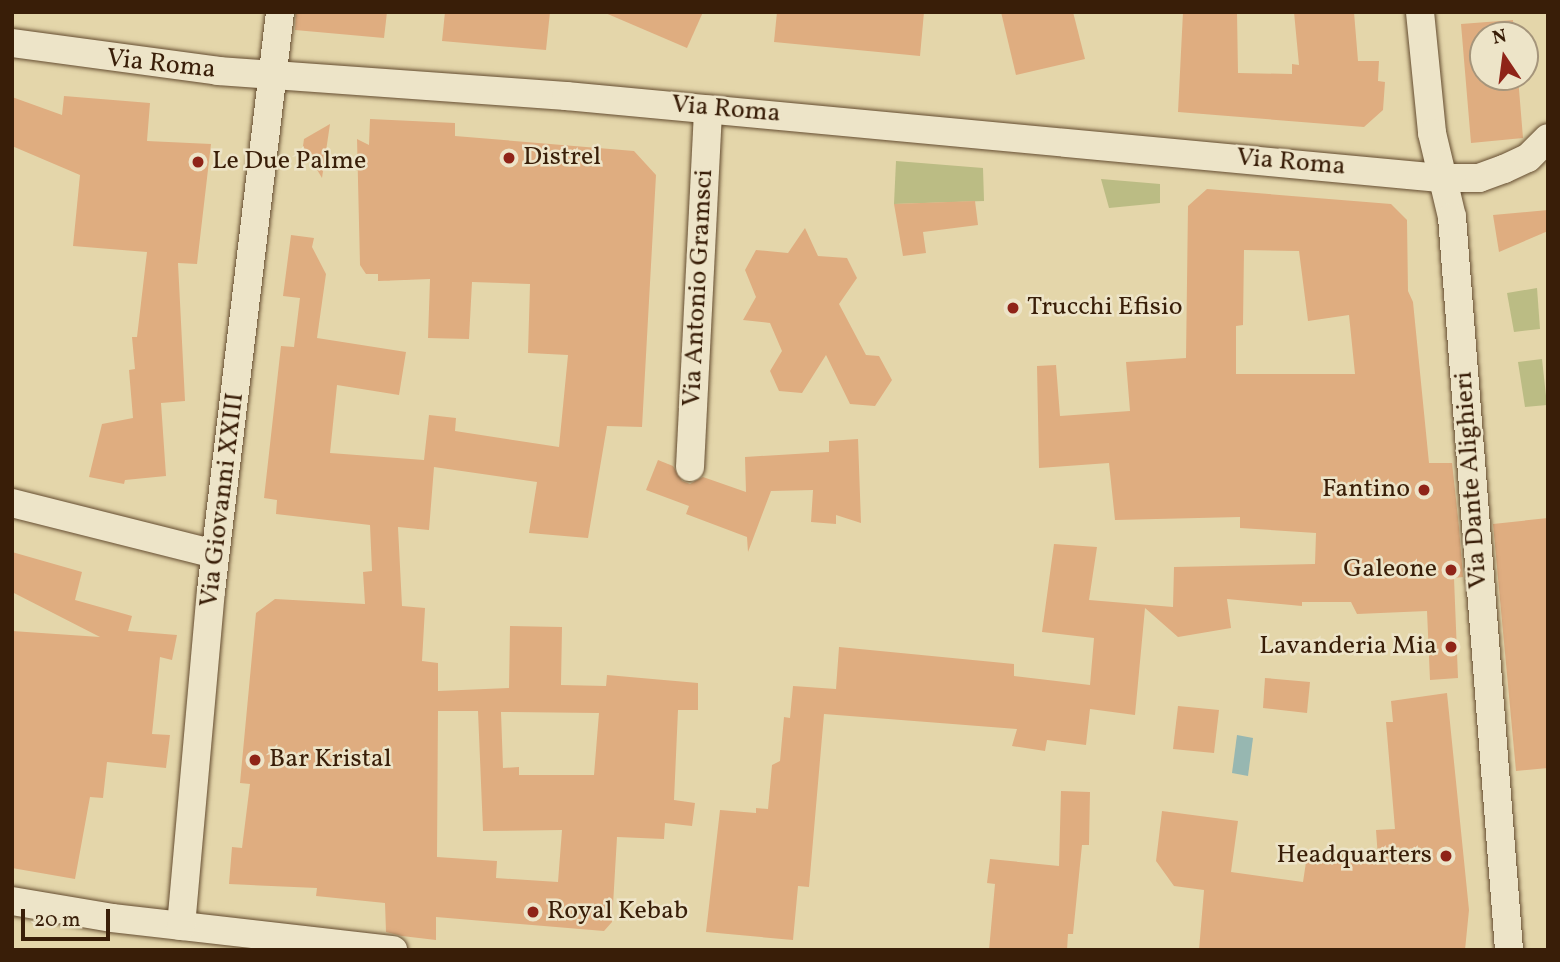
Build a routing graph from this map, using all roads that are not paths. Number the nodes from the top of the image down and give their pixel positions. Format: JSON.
{"nodes":[{"id":1,"x":280,"y":12,"type":"edge"},
{"id":2,"x":1420,"y":12,"type":"edge"},
{"id":3,"x":12,"y":43,"type":"edge"},
{"id":4,"x":272,"y":75,"type":"junction"},
{"id":5,"x":708,"y":109,"type":"junction"},
{"id":6,"x":1548,"y":138,"type":"edge"},
{"id":7,"x":1440,"y":178,"type":"junction"},
{"id":8,"x":690,"y":467,"type":"dead end"},
{"id":9,"x":12,"y":503,"type":"edge"},
{"id":10,"x":215,"y":554,"type":"junction"},
{"id":11,"x":12,"y":901,"type":"edge"},
{"id":12,"x":181,"y":926,"type":"junction"},
{"id":13,"x":393,"y":950,"type":"edge"},
{"id":14,"x":1509,"y":950,"type":"edge"}],
"edges":[{"from":1,"to":4,"type":"street","name":"Via Giovanni XXIII"},
{"from":2,"to":7,"type":"street","name":"Via Dante Alighieri"},
{"from":3,"to":4,"type":"street","name":"Via Roma"},
{"from":4,"to":5,"type":"street","name":"Via Roma"},
{"from":4,"to":10,"type":"street","name":"Via Giovanni XXIII"},
{"from":5,"to":7,"type":"street","name":"Via Roma"},
{"from":5,"to":8,"type":"street","name":"Via Antonio Gramsci"},
{"from":6,"to":7,"type":"street","name":"Via Roma"},
{"from":7,"to":14,"type":"street","name":"Via Dante Alighieri"},
{"from":9,"to":10,"type":"street"},
{"from":10,"to":12,"type":"street","name":"Via Giovanni XXIII"},
{"from":11,"to":12,"type":"street"},
{"from":12,"to":13,"type":"street"}]}
